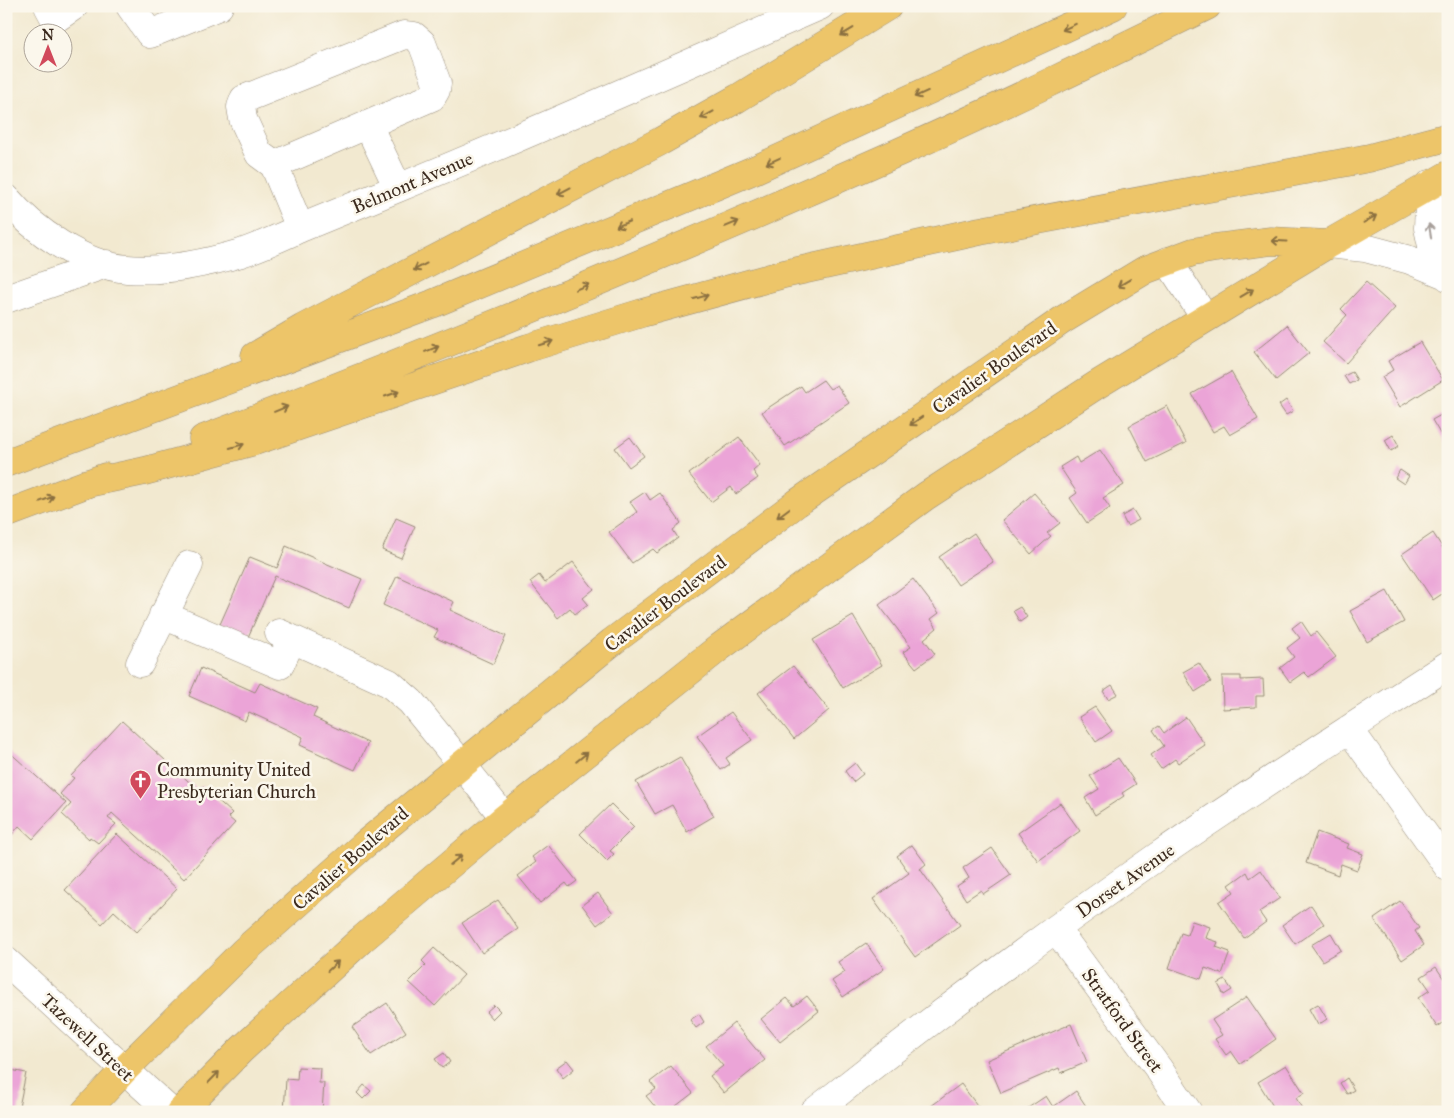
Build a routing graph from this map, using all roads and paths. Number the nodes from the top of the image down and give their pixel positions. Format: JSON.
{"nodes":[{"id":1,"x":48,"y":6,"type":"edge"},
{"id":2,"x":74,"y":6,"type":"edge"},
{"id":3,"x":130,"y":6,"type":"edge"},
{"id":4,"x":219,"y":6,"type":"edge"},
{"id":5,"x":820,"y":6,"type":"edge"},
{"id":6,"x":888,"y":6,"type":"edge"},
{"id":7,"x":1113,"y":6,"type":"edge"},
{"id":8,"x":1207,"y":6,"type":"edge"},
{"id":9,"x":368,"y":125,"type":"junction"},
{"id":10,"x":1448,"y":137,"type":"edge"},
{"id":11,"x":274,"y":165,"type":"junction"},
{"id":12,"x":1439,"y":180,"type":"edge"},
{"id":13,"x":398,"y":188,"type":"junction"},
{"id":14,"x":6,"y":198,"type":"edge"},
{"id":15,"x":300,"y":228,"type":"junction"},
{"id":16,"x":1328,"y":244,"type":"junction"},
{"id":17,"x":1168,"y":261,"type":"junction"},
{"id":18,"x":106,"y":264,"type":"junction"},
{"id":19,"x":1447,"y":276,"type":"edge"},
{"id":20,"x":6,"y":300,"type":"edge"},
{"id":21,"x":1205,"y":318,"type":"junction"},
{"id":22,"x":196,"y":391,"type":"junction"},
{"id":23,"x":6,"y":463,"type":"edge"},
{"id":24,"x":88,"y":483,"type":"junction"},
{"id":25,"x":6,"y":514,"type":"edge"},
{"id":26,"x":189,"y":565,"type":"dead end"},
{"id":27,"x":163,"y":615,"type":"junction"},
{"id":28,"x":140,"y":663,"type":"dead end"},
{"id":29,"x":1448,"y":664,"type":"edge"},
{"id":30,"x":1349,"y":729,"type":"junction"},
{"id":31,"x":462,"y":764,"type":"junction"},
{"id":32,"x":505,"y":818,"type":"junction"},
{"id":33,"x":1448,"y":867,"type":"edge"},
{"id":34,"x":1056,"y":929,"type":"junction"},
{"id":35,"x":6,"y":961,"type":"edge"},
{"id":36,"x":124,"y":1070,"type":"junction"},
{"id":37,"x":85,"y":1112,"type":"edge"},
{"id":38,"x":171,"y":1112,"type":"edge"},
{"id":39,"x":180,"y":1112,"type":"edge"},
{"id":40,"x":814,"y":1112,"type":"edge"},
{"id":41,"x":1188,"y":1112,"type":"edge"}],
"edges":[{"from":1,"to":2,"type":"street"},
{"from":3,"to":4,"type":"street"},
{"from":5,"to":13,"type":"street","name":"Belmont Avenue"},
{"from":6,"to":22,"type":"main road","one_way":true},
{"from":7,"to":22,"type":"main road","one_way":true},
{"from":24,"to":8,"type":"main road","one_way":true},
{"from":9,"to":11,"type":"street"},
{"from":9,"to":11,"type":"street"},
{"from":9,"to":13,"type":"street"},
{"from":24,"to":10,"type":"main road","one_way":true},
{"from":11,"to":15,"type":"street"},
{"from":16,"to":12,"type":"main road","one_way":true},
{"from":19,"to":12,"type":"street","one_way":true},
{"from":13,"to":15,"type":"street","name":"Belmont Avenue"},
{"from":14,"to":18,"type":"street","name":"Belmont Avenue"},
{"from":15,"to":18,"type":"street","name":"Belmont Avenue"},
{"from":16,"to":17,"type":"main road","name":"Cavalier Boulevard","one_way":true},
{"from":16,"to":19,"type":"street"},
{"from":21,"to":16,"type":"main road","one_way":true},
{"from":17,"to":21,"type":"street"},
{"from":17,"to":31,"type":"main road","name":"Cavalier Boulevard","one_way":true},
{"from":18,"to":20,"type":"street"},
{"from":32,"to":21,"type":"main road","one_way":true},
{"from":22,"to":23,"type":"main road"},
{"from":25,"to":24,"type":"main road","one_way":true},
{"from":26,"to":27,"type":"street"},
{"from":27,"to":28,"type":"street"},
{"from":27,"to":31,"type":"street"},
{"from":29,"to":30,"type":"street","name":"Dorset Avenue"},
{"from":30,"to":33,"type":"street"},
{"from":30,"to":34,"type":"street","name":"Dorset Avenue"},
{"from":31,"to":32,"type":"street"},
{"from":31,"to":36,"type":"main road","name":"Cavalier Boulevard"},
{"from":39,"to":32,"type":"main road","one_way":true},
{"from":34,"to":40,"type":"street","name":"Dorset Avenue"},
{"from":34,"to":41,"type":"street","name":"Stratford Street"},
{"from":35,"to":36,"type":"street","name":"Tazewell Street"},
{"from":36,"to":37,"type":"main road","name":"Cavalier Boulevard"},
{"from":36,"to":38,"type":"street","name":"Tazewell Street"}]}
